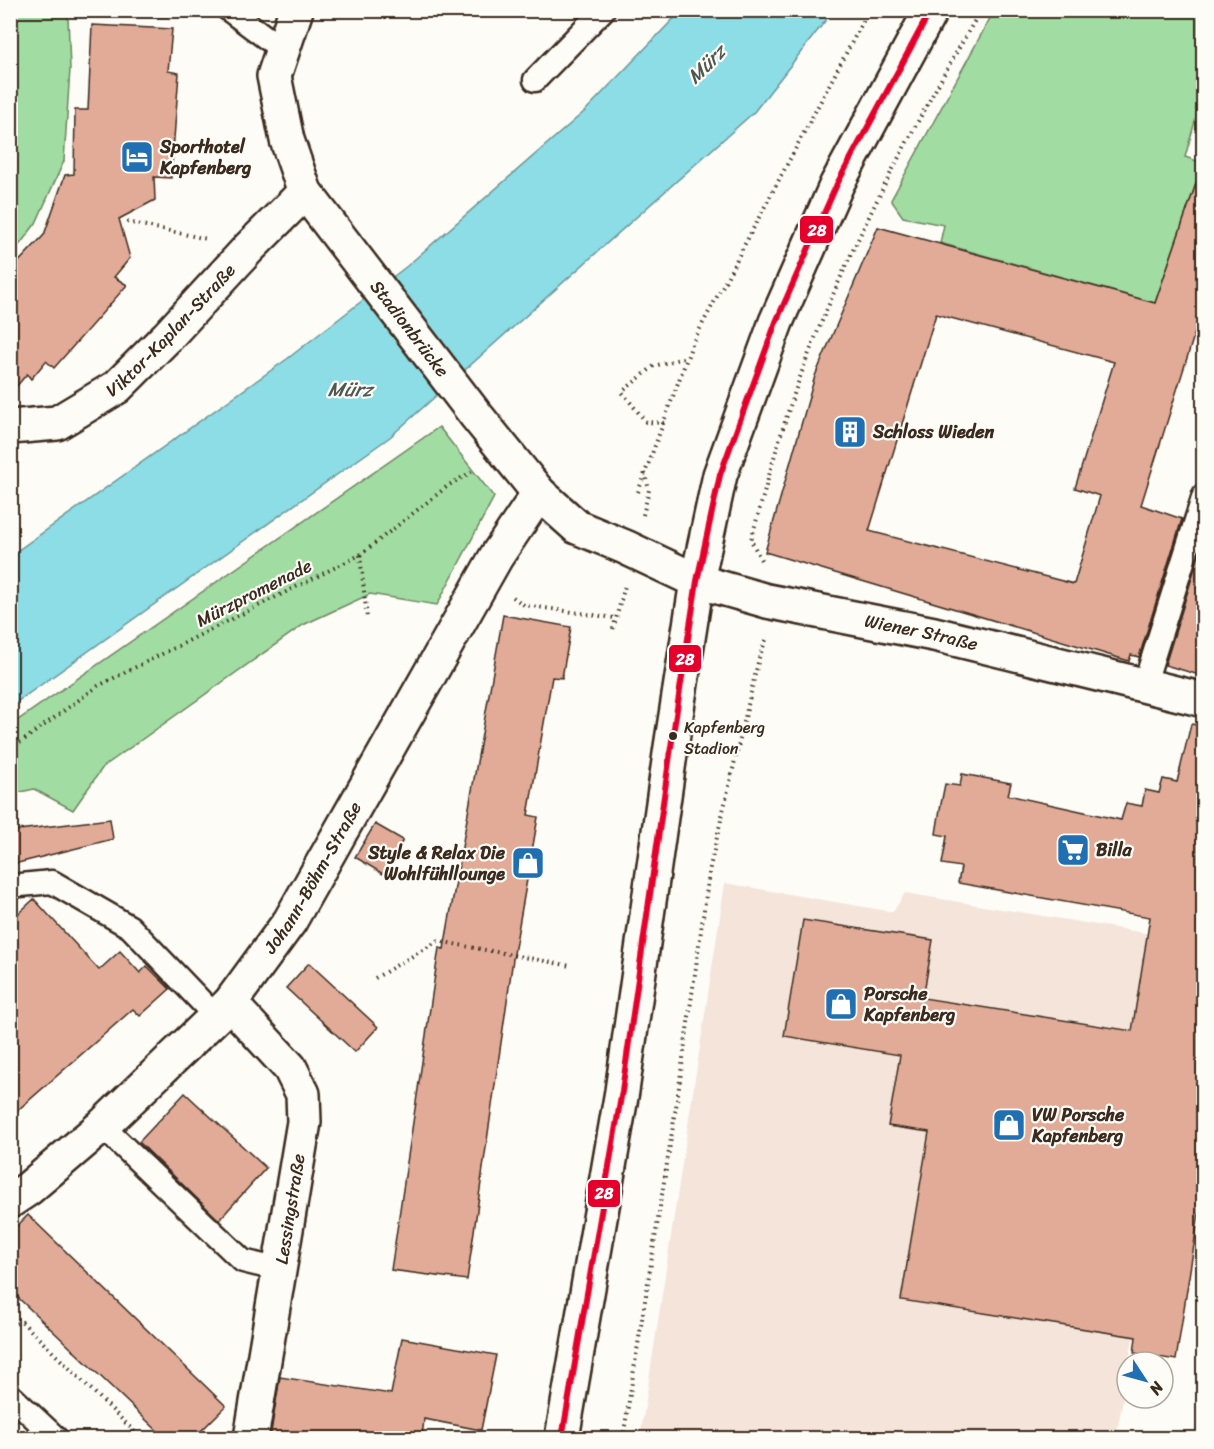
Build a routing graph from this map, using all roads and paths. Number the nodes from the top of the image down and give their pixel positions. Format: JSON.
{"nodes":[{"id":1,"x":229,"y":10,"type":"edge"},
{"id":2,"x":296,"y":10,"type":"edge"},
{"id":3,"x":603,"y":10,"type":"edge"},
{"id":4,"x":869,"y":10,"type":"edge"},
{"id":5,"x":931,"y":10,"type":"edge"},
{"id":6,"x":981,"y":10,"type":"edge"},
{"id":7,"x":284,"y":51,"type":"junction"},
{"id":8,"x":535,"y":80,"type":"dead end"},
{"id":9,"x":305,"y":192,"type":"junction"},
{"id":10,"x":688,"y":357,"type":"junction"},
{"id":11,"x":664,"y":423,"type":"junction"},
{"id":12,"x":10,"y":427,"type":"edge"},
{"id":13,"x":503,"y":449,"type":"junction"},
{"id":14,"x":638,"y":492,"type":"dead end"},
{"id":15,"x":539,"y":493,"type":"junction"},
{"id":16,"x":1203,"y":495,"type":"edge"},
{"id":17,"x":360,"y":555,"type":"junction"},
{"id":18,"x":761,"y":561,"type":"dead end"},
{"id":19,"x":697,"y":581,"type":"junction"},
{"id":20,"x":509,"y":594,"type":"dead end"},
{"id":21,"x":367,"y":618,"type":"dead end"},
{"id":22,"x":614,"y":618,"type":"dead end"},
{"id":23,"x":770,"y":630,"type":"dead end"},
{"id":24,"x":1144,"y":686,"type":"junction"},
{"id":25,"x":1203,"y":700,"type":"edge"},
{"id":26,"x":10,"y":750,"type":"edge"},
{"id":27,"x":10,"y":886,"type":"edge"},
{"id":28,"x":571,"y":966,"type":"dead end"},
{"id":29,"x":375,"y":978,"type":"dead end"},
{"id":30,"x":223,"y":1010,"type":"junction"},
{"id":31,"x":102,"y":1126,"type":"junction"},
{"id":32,"x":10,"y":1201,"type":"edge"},
{"id":33,"x":280,"y":1270,"type":"junction"},
{"id":34,"x":10,"y":1325,"type":"edge"},
{"id":35,"x":10,"y":1395,"type":"edge"},
{"id":36,"x":56,"y":1438,"type":"edge"},
{"id":37,"x":141,"y":1438,"type":"edge"},
{"id":38,"x":250,"y":1438,"type":"edge"},
{"id":39,"x":562,"y":1438,"type":"edge"},
{"id":40,"x":623,"y":1438,"type":"edge"}],
"edges":[{"from":1,"to":7,"type":"lane"},
{"from":2,"to":7,"type":"street","name":"Stadionbrücke"},
{"from":3,"to":8,"type":"lane"},
{"from":4,"to":10,"type":"path"},
{"from":5,"to":19,"type":"street"},
{"from":6,"to":18,"type":"path"},
{"from":7,"to":9,"type":"street","name":"Stadionbrücke"},
{"from":9,"to":12,"type":"street","name":"Viktor-Kaplan-Straße"},
{"from":9,"to":13,"type":"street","name":"Stadionbrücke"},
{"from":10,"to":11,"type":"path"},
{"from":10,"to":11,"type":"path"},
{"from":11,"to":14,"type":"path"},
{"from":13,"to":15,"type":"street"},
{"from":13,"to":17,"type":"path","name":"Mürzpromenade"},
{"from":15,"to":19,"type":"street"},
{"from":15,"to":30,"type":"street","name":"Johann-Böhm-Straße"},
{"from":16,"to":24,"type":"lane"},
{"from":17,"to":21,"type":"path"},
{"from":17,"to":26,"type":"path","name":"Mürzpromenade"},
{"from":19,"to":24,"type":"street","name":"Wiener Straße"},
{"from":19,"to":39,"type":"street"},
{"from":20,"to":22,"type":"path"},
{"from":23,"to":40,"type":"path"},
{"from":24,"to":25,"type":"street","name":"Wiener Straße"},
{"from":27,"to":30,"type":"lane"},
{"from":28,"to":29,"type":"path"},
{"from":30,"to":31,"type":"street","name":"Johann-Böhm-Straße"},
{"from":30,"to":33,"type":"street","name":"Lessingstraße"},
{"from":31,"to":32,"type":"street","name":"Johann-Böhm-Straße"},
{"from":31,"to":33,"type":"lane"},
{"from":33,"to":38,"type":"street","name":"Lessingstraße"},
{"from":34,"to":37,"type":"path"},
{"from":35,"to":36,"type":"lane"}]}
